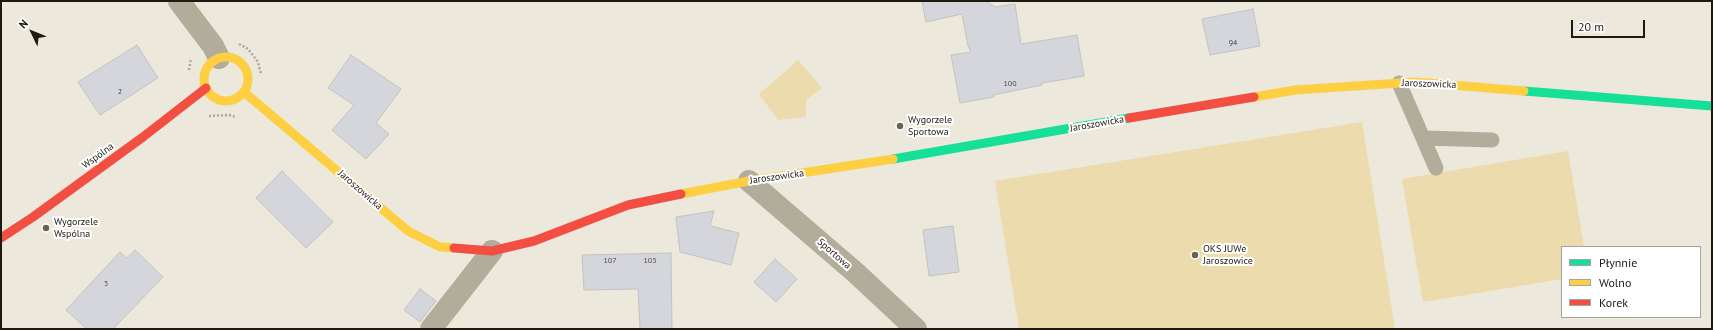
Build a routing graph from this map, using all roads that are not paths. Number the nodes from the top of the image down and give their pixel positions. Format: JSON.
{"nodes":[{"id":1,"x":179,"y":1,"type":"edge"},
{"id":2,"x":219,"y":58,"type":"junction"},
{"id":3,"x":1399,"y":83,"type":"junction"},
{"id":4,"x":206,"y":88,"type":"junction"},
{"id":5,"x":244,"y":92,"type":"junction"},
{"id":6,"x":1712,"y":106,"type":"edge"},
{"id":7,"x":1423,"y":138,"type":"junction"},
{"id":8,"x":1492,"y":140,"type":"dead end"},
{"id":9,"x":1436,"y":168,"type":"dead end"},
{"id":10,"x":749,"y":181,"type":"junction"},
{"id":11,"x":1,"y":238,"type":"edge"},
{"id":12,"x":492,"y":251,"type":"junction"},
{"id":13,"x":431,"y":329,"type":"edge"},
{"id":14,"x":916,"y":329,"type":"edge"}],
"edges":[{"from":1,"to":2,"type":"street"},
{"from":2,"to":4,"type":"street"},
{"from":2,"to":5,"type":"street"},
{"from":3,"to":6,"type":"street","name":"Jaroszowicka"},
{"from":3,"to":7,"type":"lane"},
{"from":3,"to":10,"type":"street","name":"Jaroszowicka"},
{"from":4,"to":5,"type":"street"},
{"from":4,"to":11,"type":"street","name":"Wspólna"},
{"from":5,"to":12,"type":"street","name":"Jaroszowicka"},
{"from":7,"to":8,"type":"lane"},
{"from":7,"to":9,"type":"lane"},
{"from":10,"to":12,"type":"street","name":"Jaroszowicka"},
{"from":10,"to":14,"type":"street","name":"Sportowa"},
{"from":12,"to":13,"type":"street"}]}
